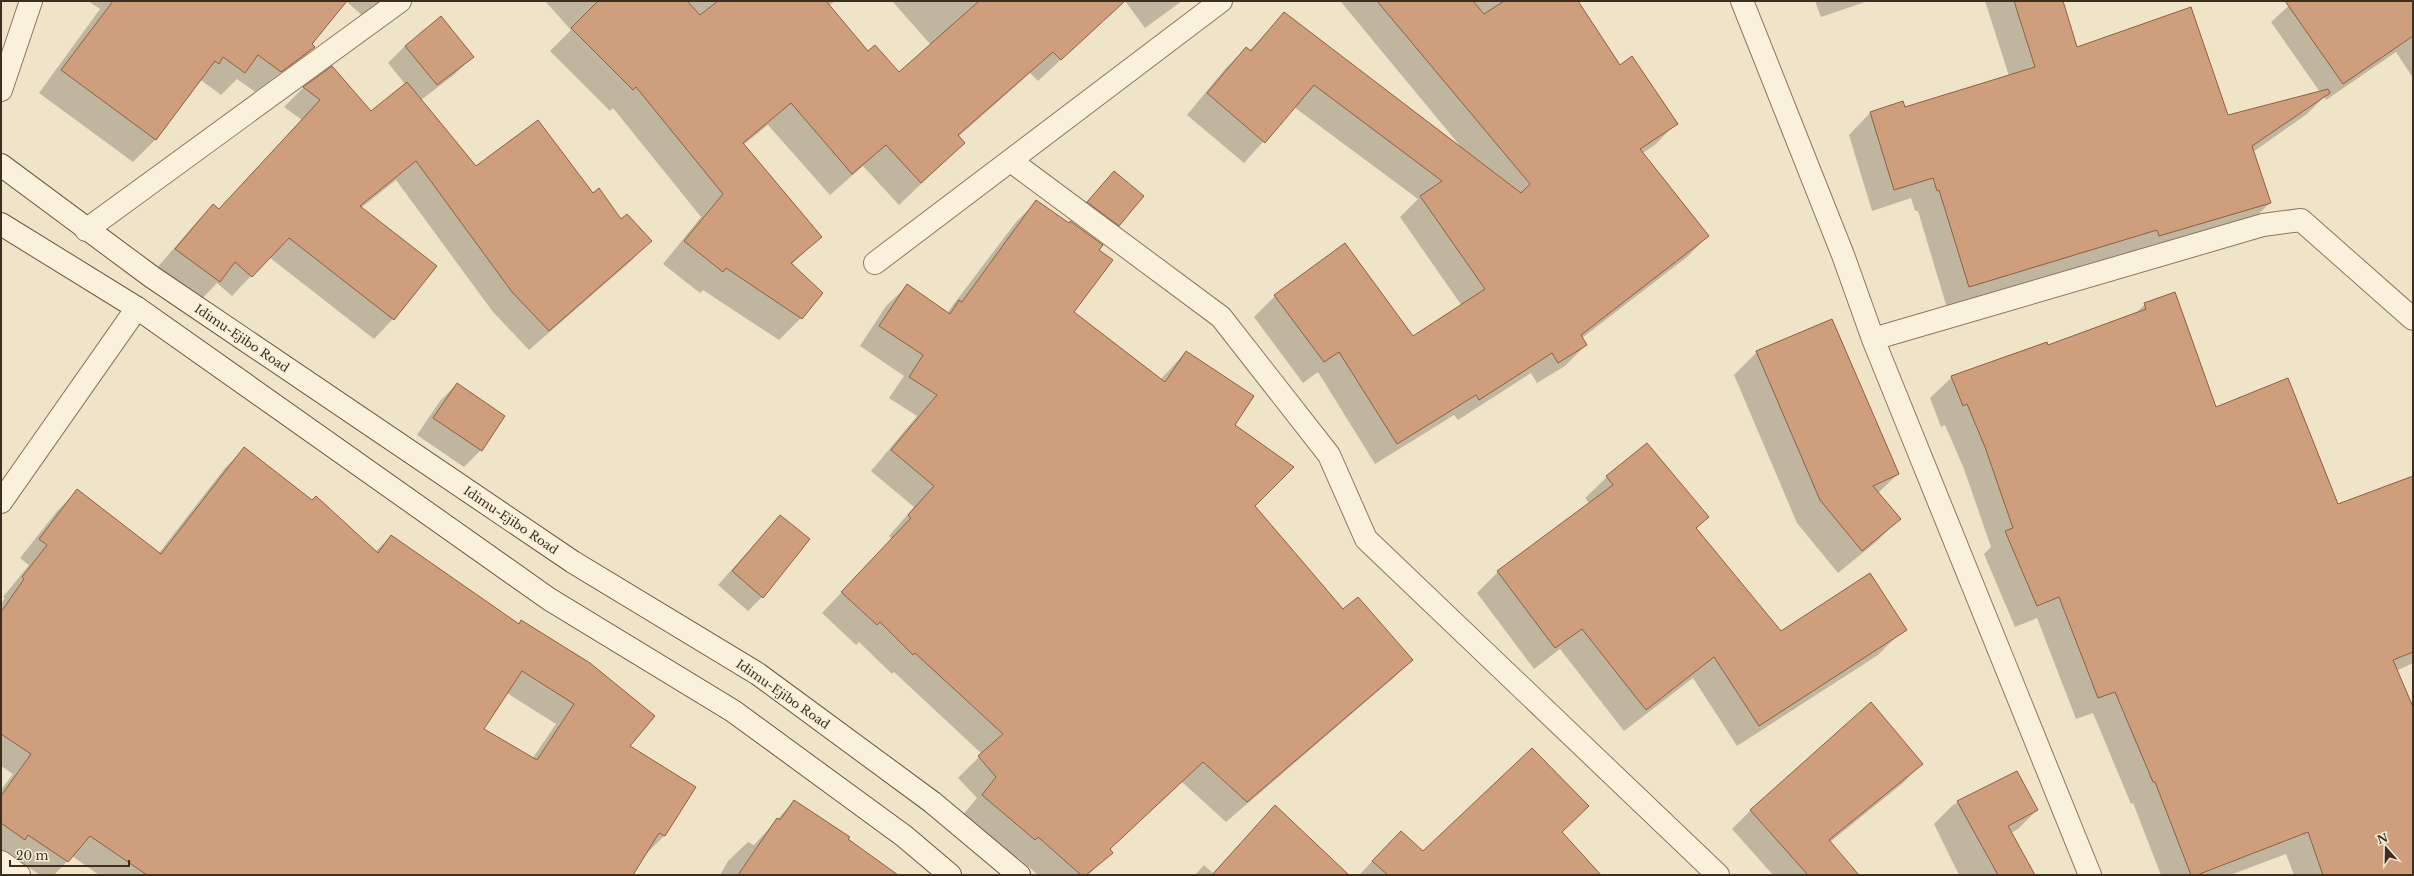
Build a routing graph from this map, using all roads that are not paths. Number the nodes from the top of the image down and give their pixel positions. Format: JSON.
{"nodes":[{"id":1,"x":31,"y":1,"type":"edge"},
{"id":2,"x":400,"y":1,"type":"edge"},
{"id":3,"x":1221,"y":1,"type":"edge"},
{"id":4,"x":1742,"y":1,"type":"edge"},
{"id":5,"x":1,"y":90,"type":"edge"},
{"id":6,"x":1011,"y":160,"type":"junction"},
{"id":7,"x":1,"y":165,"type":"edge"},
{"id":8,"x":1,"y":224,"type":"edge"},
{"id":9,"x":86,"y":230,"type":"junction"},
{"id":10,"x":874,"y":263,"type":"dead end"},
{"id":11,"x":137,"y":308,"type":"junction"},
{"id":12,"x":2413,"y":319,"type":"edge"},
{"id":13,"x":1873,"y":338,"type":"junction"},
{"id":14,"x":1,"y":502,"type":"edge"},
{"id":15,"x":1,"y":862,"type":"edge"},
{"id":16,"x":19,"y":875,"type":"edge"},
{"id":17,"x":950,"y":875,"type":"edge"},
{"id":18,"x":1019,"y":875,"type":"edge"},
{"id":19,"x":1718,"y":875,"type":"edge"},
{"id":20,"x":2090,"y":875,"type":"edge"}],
"edges":[{"from":1,"to":5,"type":"street"},
{"from":2,"to":9,"type":"street"},
{"from":3,"to":6,"type":"street"},
{"from":4,"to":13,"type":"street"},
{"from":6,"to":10,"type":"street"},
{"from":6,"to":19,"type":"street"},
{"from":7,"to":9,"type":"street","name":"Idimu-Ejibo Road"},
{"from":8,"to":11,"type":"street"},
{"from":9,"to":18,"type":"street","name":"Idimu-Ejibo Road"},
{"from":11,"to":14,"type":"street"},
{"from":11,"to":17,"type":"street"},
{"from":12,"to":13,"type":"street"},
{"from":13,"to":20,"type":"street"},
{"from":15,"to":16,"type":"street"}]}
